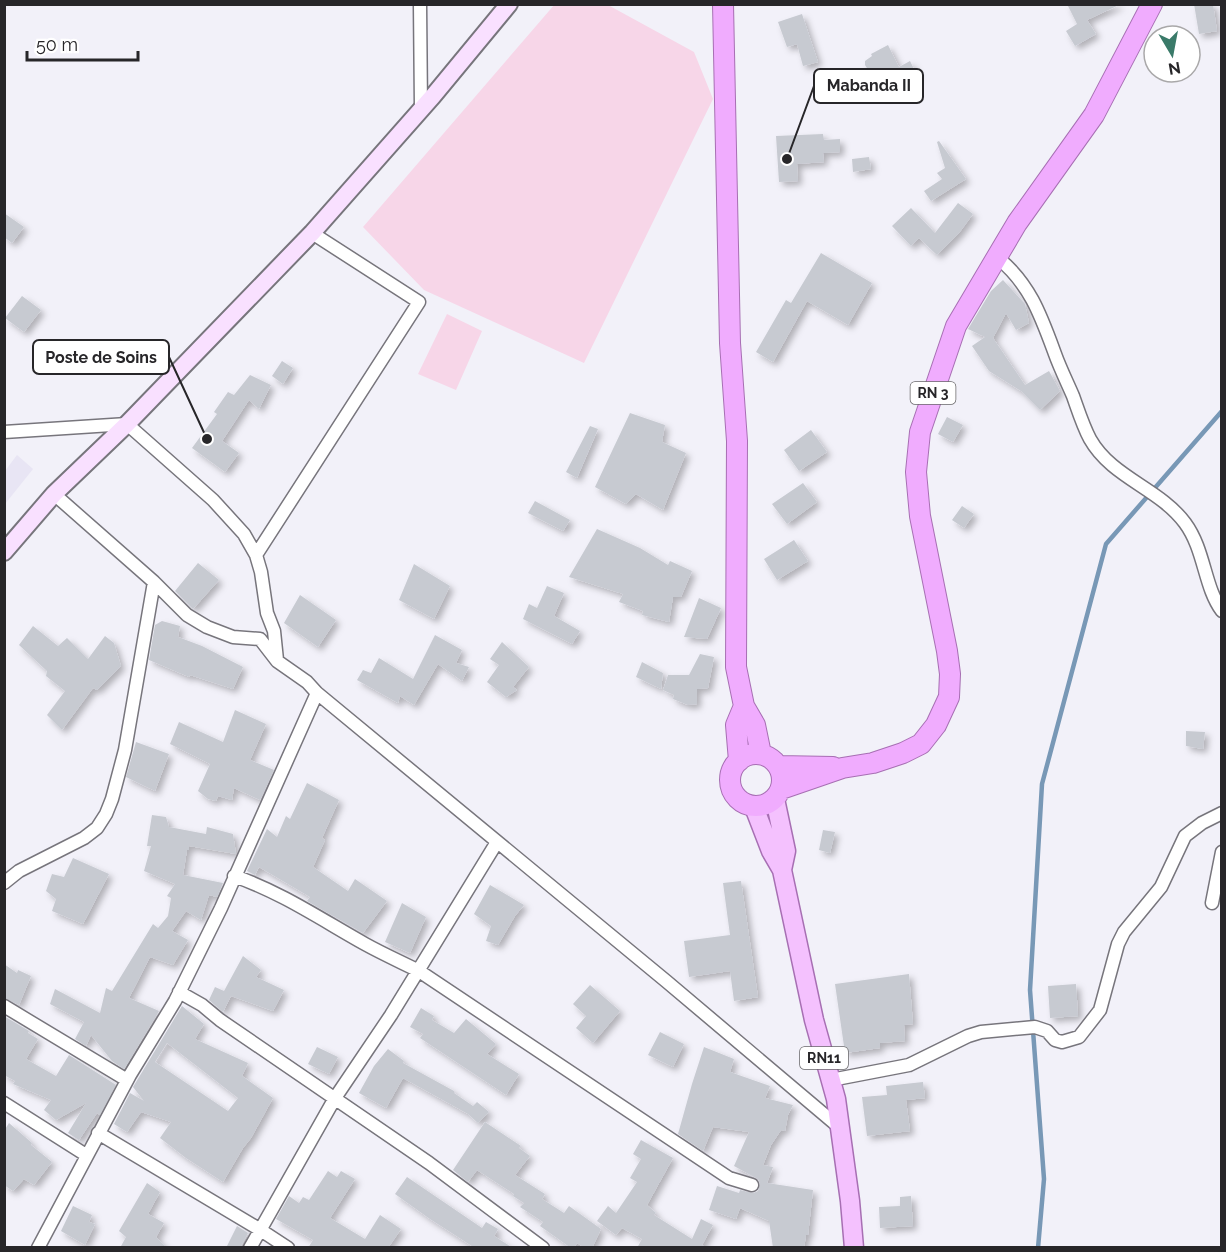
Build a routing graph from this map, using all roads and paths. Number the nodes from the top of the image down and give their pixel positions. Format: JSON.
{"nodes":[{"id":1,"x":420,"y":4,"type":"edge"},
{"id":2,"x":509,"y":4,"type":"edge"},
{"id":3,"x":723,"y":4,"type":"edge"},
{"id":4,"x":1152,"y":4,"type":"edge"},
{"id":5,"x":421,"y":109,"type":"junction"},
{"id":6,"x":312,"y":233,"type":"junction"},
{"id":7,"x":998,"y":258,"type":"junction"},
{"id":8,"x":127,"y":424,"type":"junction"},
{"id":9,"x":4,"y":432,"type":"edge"},
{"id":10,"x":54,"y":494,"type":"junction"},
{"id":11,"x":4,"y":552,"type":"edge"},
{"id":12,"x":256,"y":555,"type":"junction"},
{"id":13,"x":154,"y":582,"type":"junction"},
{"id":14,"x":1221,"y":611,"type":"edge"},
{"id":15,"x":277,"y":661,"type":"junction"},
{"id":16,"x":317,"y":693,"type":"junction"},
{"id":17,"x":744,"y":705,"type":"junction"},
{"id":18,"x":761,"y":754,"type":"junction"},
{"id":19,"x":739,"y":761,"type":"junction"},
{"id":20,"x":779,"y":766,"type":"junction"},
{"id":21,"x":842,"y":768,"type":"junction"},
{"id":22,"x":778,"y":794,"type":"junction"},
{"id":23,"x":754,"y":807,"type":"junction"},
{"id":24,"x":1221,"y":813,"type":"edge"},
{"id":25,"x":497,"y":842,"type":"junction"},
{"id":26,"x":1221,"y":852,"type":"edge"},
{"id":27,"x":782,"y":870,"type":"junction"},
{"id":28,"x":234,"y":876,"type":"junction"},
{"id":29,"x":4,"y":883,"type":"edge"},
{"id":30,"x":1212,"y":903,"type":"dead end"},
{"id":31,"x":419,"y":971,"type":"junction"},
{"id":32,"x":178,"y":992,"type":"junction"},
{"id":33,"x":4,"y":1006,"type":"edge"},
{"id":34,"x":128,"y":1080,"type":"junction"},
{"id":35,"x":831,"y":1080,"type":"junction"},
{"id":36,"x":335,"y":1098,"type":"junction"},
{"id":37,"x":4,"y":1103,"type":"edge"},
{"id":38,"x":839,"y":1127,"type":"junction"},
{"id":39,"x":98,"y":1133,"type":"junction"},
{"id":40,"x":86,"y":1155,"type":"junction"},
{"id":41,"x":752,"y":1185,"type":"dead end"},
{"id":42,"x":260,"y":1228,"type":"junction"},
{"id":43,"x":38,"y":1248,"type":"edge"},
{"id":44,"x":250,"y":1248,"type":"edge"},
{"id":45,"x":288,"y":1248,"type":"edge"},
{"id":46,"x":543,"y":1248,"type":"edge"},
{"id":47,"x":854,"y":1248,"type":"edge"}],
"edges":[{"from":1,"to":5,"type":"street"},
{"from":2,"to":5,"type":"main road"},
{"from":3,"to":17,"type":"highway"},
{"from":4,"to":7,"type":"highway","number":"RN 3"},
{"from":5,"to":6,"type":"main road"},
{"from":6,"to":8,"type":"main road"},
{"from":6,"to":12,"type":"street"},
{"from":7,"to":14,"type":"street"},
{"from":7,"to":21,"type":"highway","number":"RN 3"},
{"from":8,"to":9,"type":"street"},
{"from":8,"to":10,"type":"main road"},
{"from":8,"to":12,"type":"street"},
{"from":10,"to":11,"type":"main road"},
{"from":10,"to":13,"type":"street"},
{"from":12,"to":15,"type":"street"},
{"from":13,"to":15,"type":"street"},
{"from":13,"to":29,"type":"street"},
{"from":15,"to":16,"type":"street"},
{"from":16,"to":25,"type":"street"},
{"from":16,"to":28,"type":"street"},
{"from":17,"to":18,"type":"highway"},
{"from":17,"to":19,"type":"highway"},
{"from":18,"to":19,"type":"highway"},
{"from":18,"to":20,"type":"highway"},
{"from":19,"to":23,"type":"highway"},
{"from":20,"to":21,"type":"highway","number":"RN 3"},
{"from":20,"to":22,"type":"highway"},
{"from":21,"to":22,"type":"highway","number":"RN 3"},
{"from":22,"to":23,"type":"highway","number":"RN 3"},
{"from":22,"to":27,"type":"main road","number":"RN11"},
{"from":23,"to":27,"type":"main road","number":"RN11"},
{"from":24,"to":35,"type":"street"},
{"from":25,"to":31,"type":"street"},
{"from":25,"to":38,"type":"street"},
{"from":26,"to":30,"type":"street"},
{"from":27,"to":35,"type":"main road","number":"RN11"},
{"from":28,"to":31,"type":"street"},
{"from":28,"to":32,"type":"street"},
{"from":31,"to":36,"type":"street"},
{"from":31,"to":41,"type":"street"},
{"from":32,"to":34,"type":"street"},
{"from":32,"to":36,"type":"street"},
{"from":33,"to":34,"type":"street"},
{"from":34,"to":39,"type":"street"},
{"from":35,"to":38,"type":"main road","number":"RN11"},
{"from":36,"to":42,"type":"street"},
{"from":36,"to":46,"type":"street"},
{"from":37,"to":40,"type":"street"},
{"from":38,"to":47,"type":"main road","number":"RN11"},
{"from":39,"to":40,"type":"street"},
{"from":39,"to":42,"type":"street"},
{"from":40,"to":43,"type":"street"},
{"from":42,"to":44,"type":"street"},
{"from":42,"to":45,"type":"street"}]}
